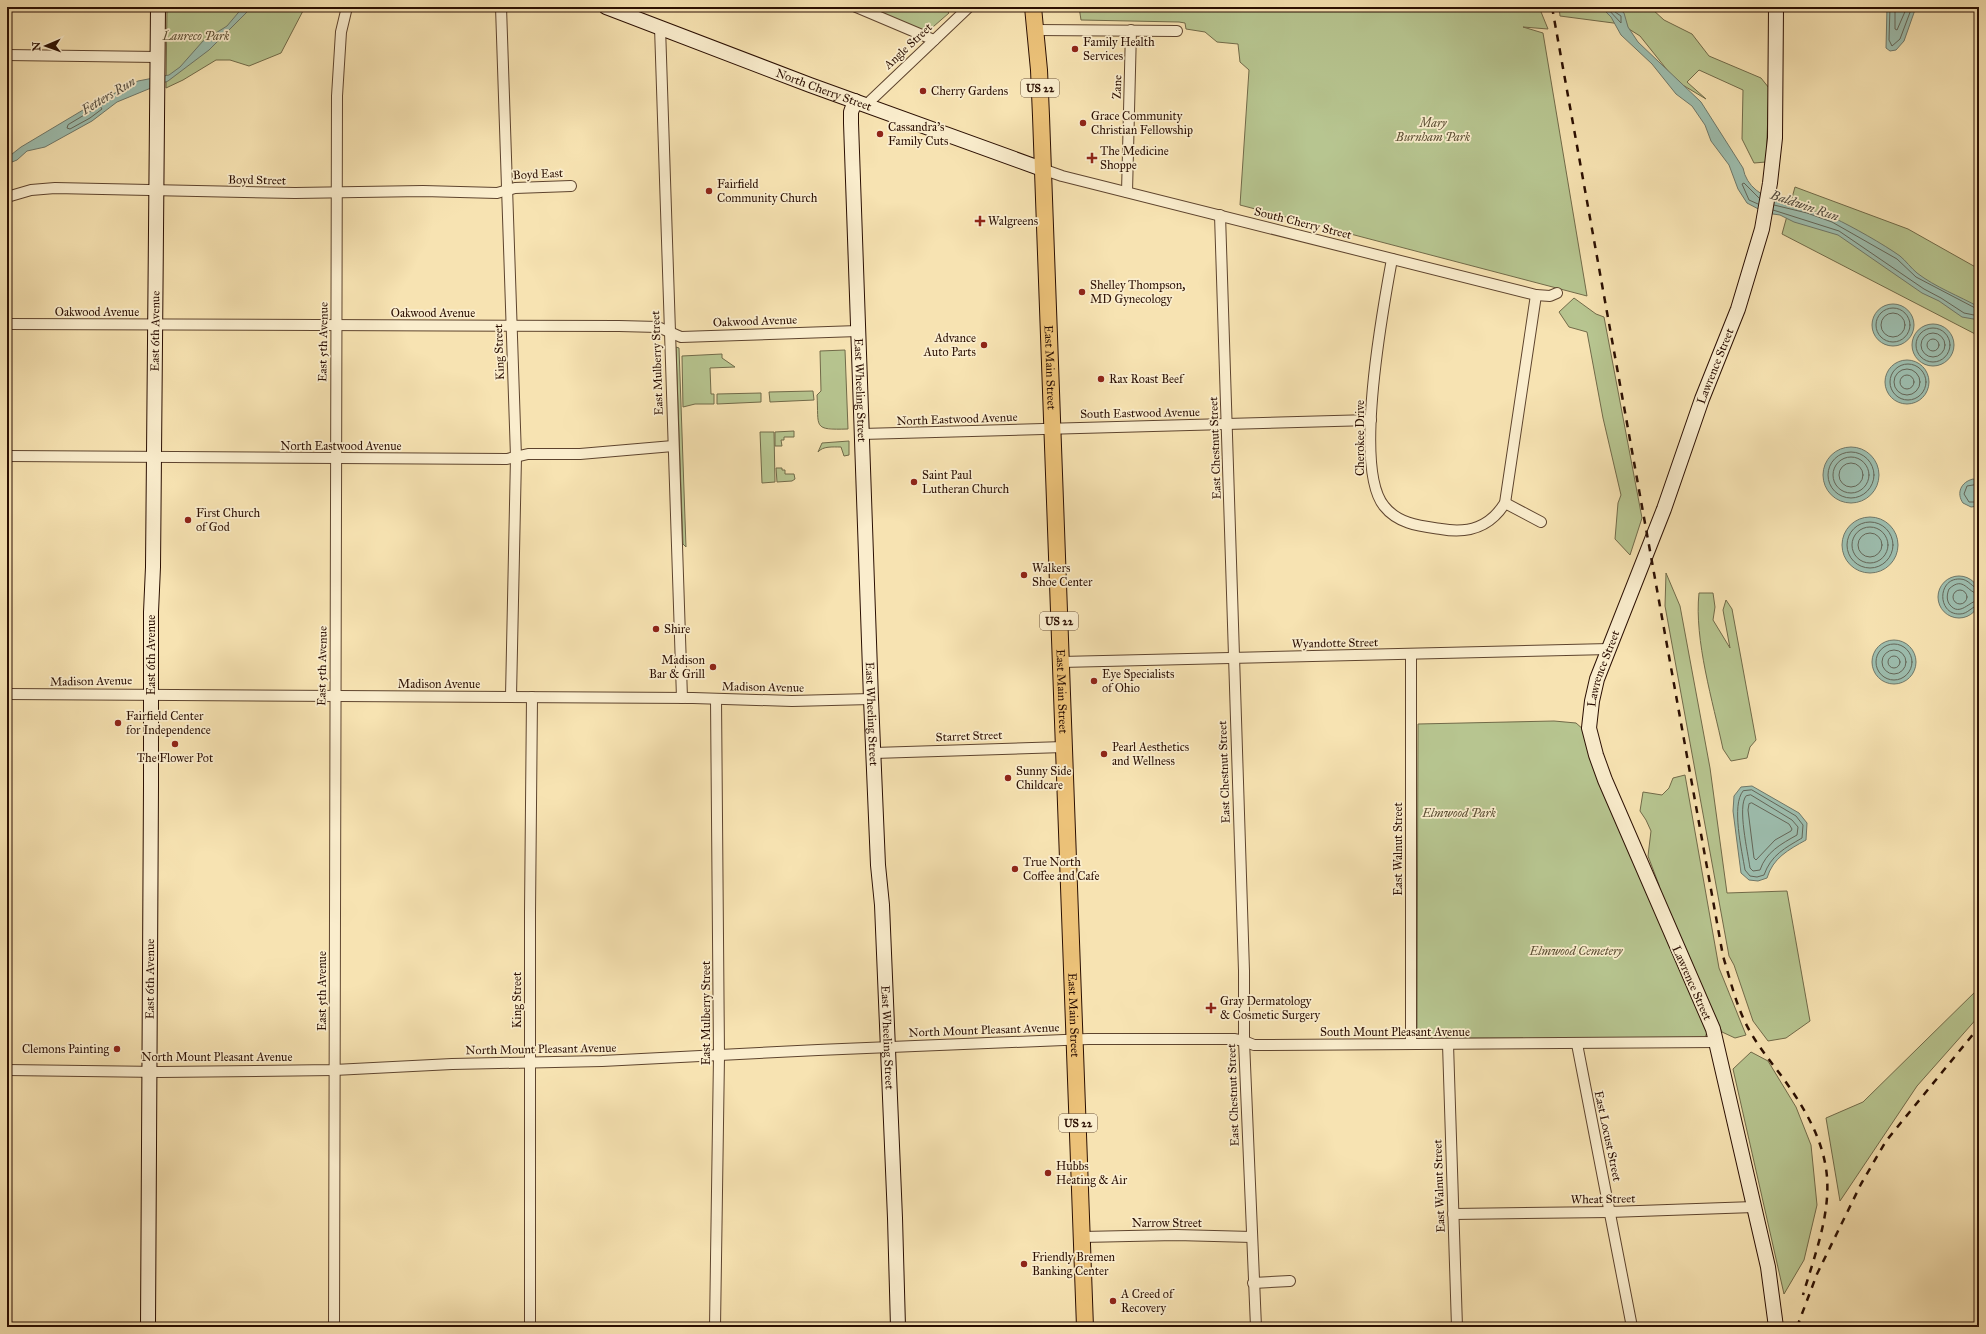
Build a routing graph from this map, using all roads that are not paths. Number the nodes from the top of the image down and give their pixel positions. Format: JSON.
{"nodes":[{"id":1,"x":158,"y":7,"type":"edge"},
{"id":2,"x":347,"y":7,"type":"edge"},
{"id":3,"x":500,"y":7,"type":"edge"},
{"id":4,"x":606,"y":7,"type":"edge"},
{"id":5,"x":856,"y":7,"type":"edge"},
{"id":6,"x":969,"y":7,"type":"edge"},
{"id":7,"x":1032,"y":7,"type":"edge"},
{"id":8,"x":1776,"y":7,"type":"edge"},
{"id":9,"x":660,"y":27,"type":"junction"},
{"id":10,"x":1036,"y":30,"type":"junction"},
{"id":11,"x":1131,"y":30,"type":"junction"},
{"id":12,"x":1177,"y":31,"type":"dead end"},
{"id":13,"x":934,"y":40,"type":"junction"},
{"id":14,"x":7,"y":55,"type":"edge"},
{"id":15,"x":157,"y":62,"type":"junction"},
{"id":16,"x":860,"y":103,"type":"junction"},
{"id":17,"x":1042,"y":169,"type":"junction"},
{"id":18,"x":571,"y":186,"type":"dead end"},
{"id":19,"x":507,"y":189,"type":"junction"},
{"id":20,"x":156,"y":190,"type":"junction"},
{"id":21,"x":1128,"y":192,"type":"junction"},
{"id":22,"x":337,"y":193,"type":"junction"},
{"id":23,"x":7,"y":198,"type":"edge"},
{"id":24,"x":1220,"y":215,"type":"junction"},
{"id":25,"x":1392,"y":259,"type":"junction"},
{"id":26,"x":1557,"y":293,"type":"dead end"},
{"id":27,"x":1536,"y":295,"type":"junction"},
{"id":28,"x":7,"y":324,"type":"edge"},
{"id":29,"x":155,"y":325,"type":"junction"},
{"id":30,"x":336,"y":326,"type":"junction"},
{"id":31,"x":511,"y":327,"type":"junction"},
{"id":32,"x":858,"y":331,"type":"junction"},
{"id":33,"x":669,"y":332,"type":"junction"},
{"id":34,"x":1371,"y":420,"type":"junction"},
{"id":35,"x":1228,"y":424,"type":"junction"},
{"id":36,"x":1053,"y":429,"type":"junction"},
{"id":37,"x":862,"y":434,"type":"junction"},
{"id":38,"x":673,"y":446,"type":"junction"},
{"id":39,"x":7,"y":456,"type":"edge"},
{"id":40,"x":154,"y":457,"type":"junction"},
{"id":41,"x":516,"y":457,"type":"junction"},
{"id":42,"x":336,"y":458,"type":"junction"},
{"id":43,"x":1506,"y":503,"type":"junction"},
{"id":44,"x":1542,"y":522,"type":"dead end"},
{"id":45,"x":1609,"y":649,"type":"junction"},
{"id":46,"x":1411,"y":654,"type":"junction"},
{"id":47,"x":1234,"y":658,"type":"junction"},
{"id":48,"x":1061,"y":662,"type":"junction"},
{"id":49,"x":7,"y":694,"type":"edge"},
{"id":50,"x":151,"y":694,"type":"junction"},
{"id":51,"x":334,"y":696,"type":"junction"},
{"id":52,"x":511,"y":696,"type":"junction"},
{"id":53,"x":532,"y":697,"type":"junction"},
{"id":54,"x":682,"y":698,"type":"junction"},
{"id":55,"x":716,"y":699,"type":"junction"},
{"id":56,"x":871,"y":699,"type":"junction"},
{"id":57,"x":1064,"y":747,"type":"junction"},
{"id":58,"x":874,"y":753,"type":"junction"},
{"id":59,"x":1075,"y":1039,"type":"junction"},
{"id":60,"x":1244,"y":1041,"type":"junction"},
{"id":61,"x":1717,"y":1042,"type":"junction"},
{"id":62,"x":1411,"y":1044,"type":"junction"},
{"id":63,"x":1448,"y":1044,"type":"junction"},
{"id":64,"x":1576,"y":1044,"type":"junction"},
{"id":65,"x":888,"y":1048,"type":"junction"},
{"id":66,"x":719,"y":1056,"type":"junction"},
{"id":67,"x":530,"y":1062,"type":"junction"},
{"id":68,"x":7,"y":1070,"type":"edge"},
{"id":69,"x":334,"y":1070,"type":"junction"},
{"id":70,"x":149,"y":1071,"type":"junction"},
{"id":71,"x":1754,"y":1207,"type":"junction"},
{"id":72,"x":1610,"y":1212,"type":"junction"},
{"id":73,"x":1453,"y":1214,"type":"junction"},
{"id":74,"x":1082,"y":1237,"type":"junction"},
{"id":75,"x":1252,"y":1237,"type":"junction"},
{"id":76,"x":1290,"y":1282,"type":"dead end"},
{"id":77,"x":1253,"y":1283,"type":"junction"},
{"id":78,"x":148,"y":1327,"type":"edge"},
{"id":79,"x":334,"y":1327,"type":"edge"},
{"id":80,"x":530,"y":1327,"type":"edge"},
{"id":81,"x":715,"y":1327,"type":"edge"},
{"id":82,"x":898,"y":1327,"type":"edge"},
{"id":83,"x":1085,"y":1327,"type":"edge"},
{"id":84,"x":1256,"y":1327,"type":"edge"},
{"id":85,"x":1457,"y":1327,"type":"edge"},
{"id":86,"x":1632,"y":1327,"type":"edge"},
{"id":87,"x":1776,"y":1327,"type":"edge"}],
"edges":[{"from":1,"to":15,"type":"street","name":"East 6th Avenue"},
{"from":2,"to":22,"type":"street","name":"East 5th Avenue"},
{"from":3,"to":19,"type":"street","name":"King Street"},
{"from":4,"to":9,"type":"street","name":"North Cherry Street"},
{"from":5,"to":13,"type":"street"},
{"from":6,"to":13,"type":"street","name":"Angle Street"},
{"from":7,"to":10,"type":"main road","name":"East Main Street","number":"US 22"},
{"from":8,"to":45,"type":"street","name":"Lawrence Street"},
{"from":9,"to":16,"type":"street","name":"North Cherry Street"},
{"from":9,"to":33,"type":"street","name":"East Mulberry Street"},
{"from":10,"to":11,"type":"street"},
{"from":10,"to":17,"type":"main road","name":"East Main Street","number":"US 22"},
{"from":11,"to":12,"type":"street"},
{"from":11,"to":21,"type":"street","name":"Zane"},
{"from":13,"to":16,"type":"street","name":"Angle Street"},
{"from":14,"to":15,"type":"street"},
{"from":15,"to":20,"type":"street","name":"East 6th Avenue"},
{"from":16,"to":17,"type":"street","name":"North Cherry Street"},
{"from":16,"to":32,"type":"street","name":"East Wheeling Street"},
{"from":17,"to":21,"type":"street","name":"South Cherry Street"},
{"from":17,"to":36,"type":"main road","name":"East Main Street","number":"US 22"},
{"from":18,"to":19,"type":"street","name":"Boyd East"},
{"from":19,"to":22,"type":"street","name":"Boyd Street"},
{"from":19,"to":31,"type":"street","name":"King Street"},
{"from":20,"to":22,"type":"street","name":"Boyd Street"},
{"from":20,"to":23,"type":"street","name":"Boyd Street"},
{"from":20,"to":29,"type":"street","name":"East 6th Avenue"},
{"from":21,"to":24,"type":"street","name":"South Cherry Street"},
{"from":22,"to":30,"type":"street","name":"East 5th Avenue"},
{"from":24,"to":25,"type":"street","name":"South Cherry Street"},
{"from":24,"to":35,"type":"street","name":"East Chestnut Street"},
{"from":25,"to":27,"type":"street","name":"South Cherry Street"},
{"from":25,"to":34,"type":"street","name":"Cherokee Drive"},
{"from":26,"to":27,"type":"street","name":"South Cherry Street"},
{"from":27,"to":43,"type":"street"},
{"from":28,"to":29,"type":"street","name":"Oakwood Avenue"},
{"from":29,"to":30,"type":"street","name":"Oakwood Avenue"},
{"from":29,"to":40,"type":"street","name":"East 6th Avenue"},
{"from":30,"to":31,"type":"street","name":"Oakwood Avenue"},
{"from":30,"to":42,"type":"street","name":"East 5th Avenue"},
{"from":31,"to":33,"type":"street","name":"Oakwood Avenue"},
{"from":31,"to":41,"type":"street","name":"King Street"},
{"from":32,"to":33,"type":"street","name":"Oakwood Avenue"},
{"from":32,"to":37,"type":"street","name":"East Wheeling Street"},
{"from":33,"to":38,"type":"street","name":"East Mulberry Street"},
{"from":34,"to":35,"type":"street","name":"South Eastwood Avenue"},
{"from":34,"to":43,"type":"street","name":"Cherokee Drive"},
{"from":35,"to":36,"type":"street","name":"South Eastwood Avenue"},
{"from":35,"to":47,"type":"street","name":"East Chestnut Street"},
{"from":36,"to":37,"type":"street","name":"North Eastwood Avenue"},
{"from":36,"to":48,"type":"main road","name":"East Main Street","number":"US 22"},
{"from":37,"to":56,"type":"street","name":"East Wheeling Street"},
{"from":38,"to":41,"type":"street","name":"North Eastwood Avenue"},
{"from":38,"to":54,"type":"street","name":"East Mulberry Street"},
{"from":39,"to":40,"type":"street","name":"North Eastwood Avenue"},
{"from":40,"to":42,"type":"street","name":"North Eastwood Avenue"},
{"from":40,"to":50,"type":"street","name":"East 6th Avenue"},
{"from":41,"to":42,"type":"street","name":"North Eastwood Avenue"},
{"from":41,"to":52,"type":"street","name":"King Street"},
{"from":42,"to":51,"type":"street","name":"East 5th Avenue"},
{"from":43,"to":44,"type":"street"},
{"from":45,"to":46,"type":"street","name":"Wyandotte Street"},
{"from":45,"to":61,"type":"street","name":"Lawrence Street"},
{"from":46,"to":47,"type":"street","name":"Wyandotte Street"},
{"from":46,"to":62,"type":"street","name":"East Walnut Street"},
{"from":47,"to":48,"type":"street","name":"Wyandotte Street"},
{"from":47,"to":60,"type":"street","name":"East Chestnut Street"},
{"from":48,"to":57,"type":"main road","name":"East Main Street","number":"US 22"},
{"from":49,"to":50,"type":"street","name":"Madison Avenue"},
{"from":50,"to":51,"type":"street","name":"Madison Avenue"},
{"from":50,"to":70,"type":"street","name":"East 6th Avenue"},
{"from":51,"to":52,"type":"street","name":"Madison Avenue"},
{"from":51,"to":69,"type":"street","name":"East 5th Avenue"},
{"from":52,"to":53,"type":"street","name":"Madison Avenue"},
{"from":53,"to":54,"type":"street","name":"Madison Avenue"},
{"from":53,"to":67,"type":"street","name":"King Street"},
{"from":54,"to":55,"type":"street","name":"Madison Avenue"},
{"from":55,"to":56,"type":"street","name":"Madison Avenue"},
{"from":55,"to":66,"type":"street","name":"East Mulberry Street"},
{"from":56,"to":58,"type":"street","name":"East Wheeling Street"},
{"from":57,"to":58,"type":"street","name":"Starret Street"},
{"from":57,"to":59,"type":"main road","name":"East Main Street","number":"US 22"},
{"from":58,"to":65,"type":"street","name":"East Wheeling Street"},
{"from":59,"to":60,"type":"street","name":"South Mount Pleasant Avenue"},
{"from":59,"to":65,"type":"street","name":"North Mount Pleasant Avenue"},
{"from":59,"to":74,"type":"main road","name":"East Main Street","number":"US 22"},
{"from":60,"to":62,"type":"street","name":"South Mount Pleasant Avenue"},
{"from":60,"to":75,"type":"street","name":"East Chestnut Street"},
{"from":61,"to":64,"type":"street","name":"South Mount Pleasant Avenue"},
{"from":61,"to":71,"type":"street","name":"Lawrence Street"},
{"from":62,"to":63,"type":"street","name":"South Mount Pleasant Avenue"},
{"from":63,"to":64,"type":"street","name":"South Mount Pleasant Avenue"},
{"from":63,"to":73,"type":"street","name":"East Walnut Street"},
{"from":64,"to":72,"type":"street","name":"East Locust Street"},
{"from":65,"to":66,"type":"street","name":"North Mount Pleasant Avenue"},
{"from":65,"to":82,"type":"street","name":"East Wheeling Street"},
{"from":66,"to":67,"type":"street","name":"North Mount Pleasant Avenue"},
{"from":66,"to":81,"type":"street","name":"East Mulberry Street"},
{"from":67,"to":69,"type":"street","name":"North Mount Pleasant Avenue"},
{"from":67,"to":80,"type":"street","name":"King Street"},
{"from":68,"to":70,"type":"street","name":"North Mount Pleasant Avenue"},
{"from":69,"to":70,"type":"street","name":"North Mount Pleasant Avenue"},
{"from":69,"to":79,"type":"street","name":"East 5th Avenue"},
{"from":70,"to":78,"type":"street","name":"East 6th Avenue"},
{"from":71,"to":72,"type":"street","name":"Wheat Street"},
{"from":71,"to":87,"type":"street","name":"Lawrence Street"},
{"from":72,"to":73,"type":"street","name":"Wheat Street"},
{"from":72,"to":86,"type":"street","name":"East Locust Street"},
{"from":73,"to":85,"type":"street","name":"East Walnut Street"},
{"from":74,"to":75,"type":"street","name":"Narrow Street"},
{"from":74,"to":83,"type":"main road","name":"East Main Street","number":"US 22"},
{"from":75,"to":77,"type":"street","name":"East Chestnut Street"},
{"from":76,"to":77,"type":"street"},
{"from":77,"to":84,"type":"street","name":"East Chestnut Street"}]}
